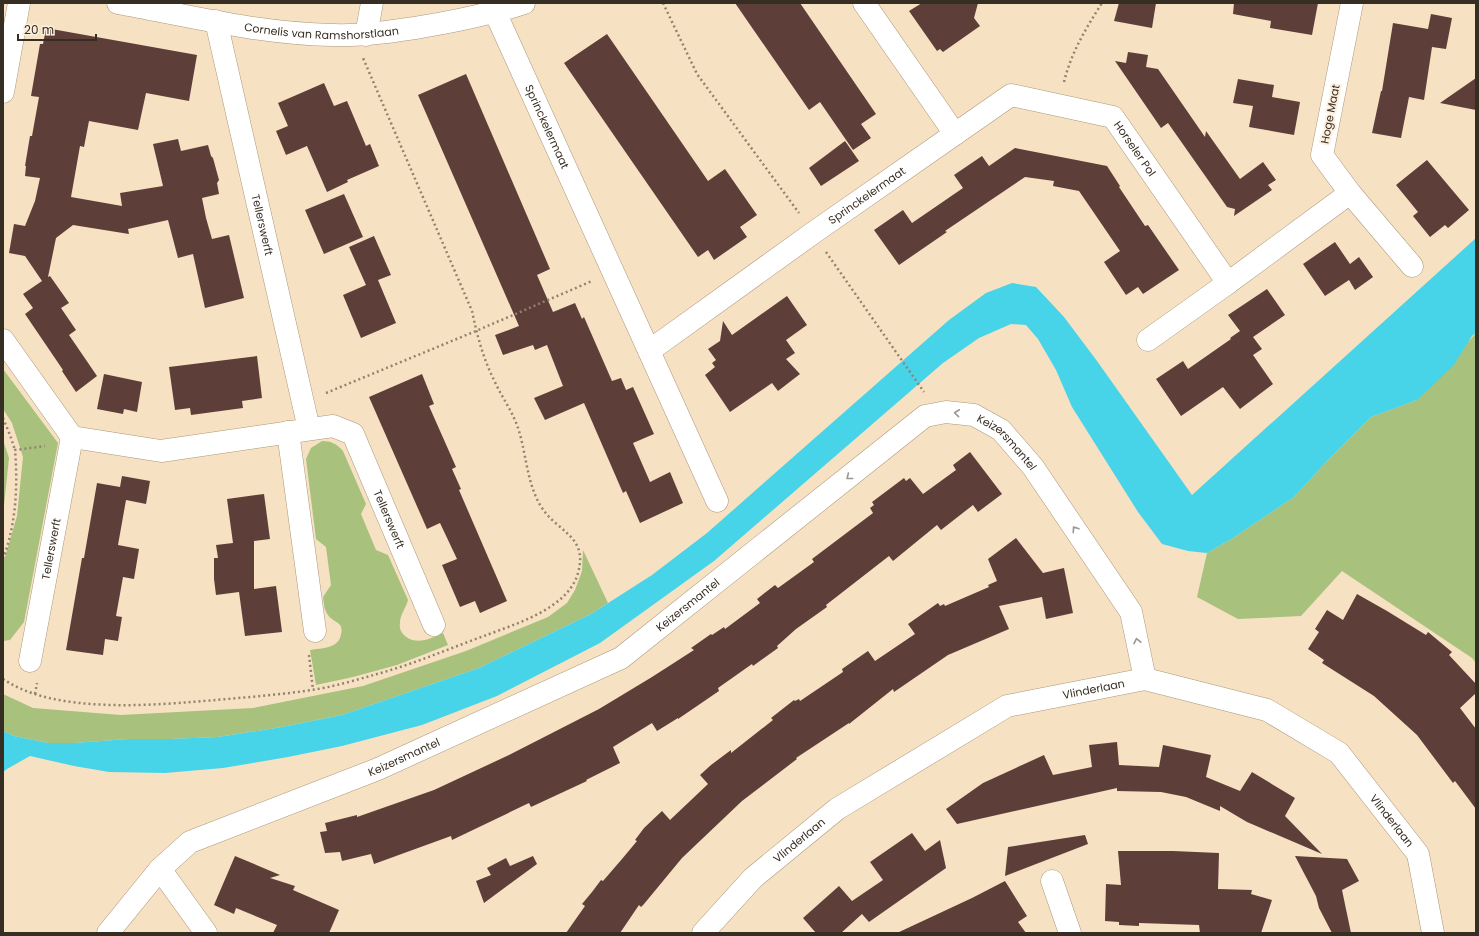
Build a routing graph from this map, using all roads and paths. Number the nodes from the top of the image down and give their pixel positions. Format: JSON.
{"nodes":[{"id":1,"x":18,"y":3,"type":"edge"},
{"id":2,"x":118,"y":3,"type":"edge"},
{"id":3,"x":372,"y":3,"type":"edge"},
{"id":4,"x":524,"y":3,"type":"edge"},
{"id":5,"x":663,"y":3,"type":"edge"},
{"id":6,"x":864,"y":3,"type":"edge"},
{"id":7,"x":1102,"y":3,"type":"edge"},
{"id":8,"x":1352,"y":3,"type":"edge"},
{"id":9,"x":496,"y":12,"type":"junction"},
{"id":10,"x":216,"y":21,"type":"junction"},
{"id":11,"x":366,"y":35,"type":"junction"},
{"id":12,"x":3,"y":92,"type":"edge"},
{"id":13,"x":1059,"y":106,"type":"junction"},
{"id":14,"x":955,"y":134,"type":"junction"},
{"id":15,"x":1350,"y":193,"type":"junction"},
{"id":16,"x":813,"y":232,"type":"junction"},
{"id":17,"x":1412,"y":266,"type":"dead end"},
{"id":18,"x":612,"y":272,"type":"junction"},
{"id":19,"x":1228,"y":283,"type":"junction"},
{"id":20,"x":3,"y":340,"type":"edge"},
{"id":21,"x":1148,"y":340,"type":"dead end"},
{"id":22,"x":649,"y":351,"type":"junction"},
{"id":23,"x":922,"y":390,"type":"dead end"},
{"id":24,"x":303,"y":403,"type":"junction"},
{"id":25,"x":3,"y":418,"type":"edge"},
{"id":26,"x":298,"y":430,"type":"junction"},
{"id":27,"x":72,"y":437,"type":"junction"},
{"id":28,"x":15,"y":450,"type":"junction"},
{"id":29,"x":716,"y":501,"type":"dead end"},
{"id":30,"x":3,"y":559,"type":"edge"},
{"id":31,"x":434,"y":625,"type":"dead end"},
{"id":32,"x":314,"y":631,"type":"joint"},
{"id":33,"x":30,"y":661,"type":"dead end"},
{"id":34,"x":1145,"y":679,"type":"junction"},
{"id":35,"x":313,"y":690,"type":"dead end"},
{"id":36,"x":160,"y":869,"type":"junction"},
{"id":37,"x":1052,"y":881,"type":"dead end"},
{"id":38,"x":108,"y":933,"type":"edge"},
{"id":39,"x":206,"y":933,"type":"edge"},
{"id":40,"x":703,"y":933,"type":"edge"},
{"id":41,"x":1070,"y":933,"type":"edge"},
{"id":42,"x":1433,"y":933,"type":"edge"}],
"edges":[{"from":1,"to":12,"type":"street"},
{"from":2,"to":10,"type":"street","name":"Cornelis van Ramshorstlaan"},
{"from":3,"to":11,"type":"street"},
{"from":4,"to":9,"type":"street","name":"Cornelis van Ramshorstlaan"},
{"from":5,"to":16,"type":"path"},
{"from":6,"to":14,"type":"street"},
{"from":7,"to":13,"type":"path"},
{"from":8,"to":15,"type":"street","name":"Hoge Maat"},
{"from":9,"to":11,"type":"street","name":"Cornelis van Ramshorstlaan"},
{"from":9,"to":18,"type":"street","name":"Sprinckelermaat"},
{"from":10,"to":11,"type":"street","name":"Cornelis van Ramshorstlaan"},
{"from":10,"to":24,"type":"street","name":"Tellerswerft"},
{"from":13,"to":14,"type":"street","name":"Horseler Pol"},
{"from":13,"to":19,"type":"street","name":"Horseler Pol"},
{"from":14,"to":16,"type":"street","name":"Sprinckelermaat"},
{"from":15,"to":17,"type":"street","name":"Hoge Maat"},
{"from":15,"to":19,"type":"street"},
{"from":16,"to":22,"type":"street","name":"Sprinckelermaat"},
{"from":16,"to":23,"type":"path"},
{"from":18,"to":22,"type":"street","name":"Sprinckelermaat"},
{"from":18,"to":24,"type":"path"},
{"from":19,"to":21,"type":"street"},
{"from":20,"to":27,"type":"street"},
{"from":22,"to":29,"type":"street","name":"Sprinckelermaat"},
{"from":24,"to":26,"type":"street","name":"Tellerswerft"},
{"from":25,"to":28,"type":"path"},
{"from":26,"to":27,"type":"street","name":"Tellerswerft"},
{"from":26,"to":31,"type":"street","name":"Tellerswerft"},
{"from":26,"to":32,"type":"street","name":"Tellerswerft"},
{"from":27,"to":28,"type":"path"},
{"from":27,"to":33,"type":"street","name":"Tellerswerft"},
{"from":28,"to":30,"type":"path"},
{"from":32,"to":35,"type":"path"},
{"from":34,"to":36,"type":"street","name":"Keizersmantel","one_way":true},
{"from":34,"to":40,"type":"street","name":"Vlinderlaan"},
{"from":34,"to":42,"type":"street","name":"Vlinderlaan"},
{"from":36,"to":38,"type":"street","name":"Keizersmantel"},
{"from":36,"to":39,"type":"street"},
{"from":37,"to":41,"type":"street"}]}
